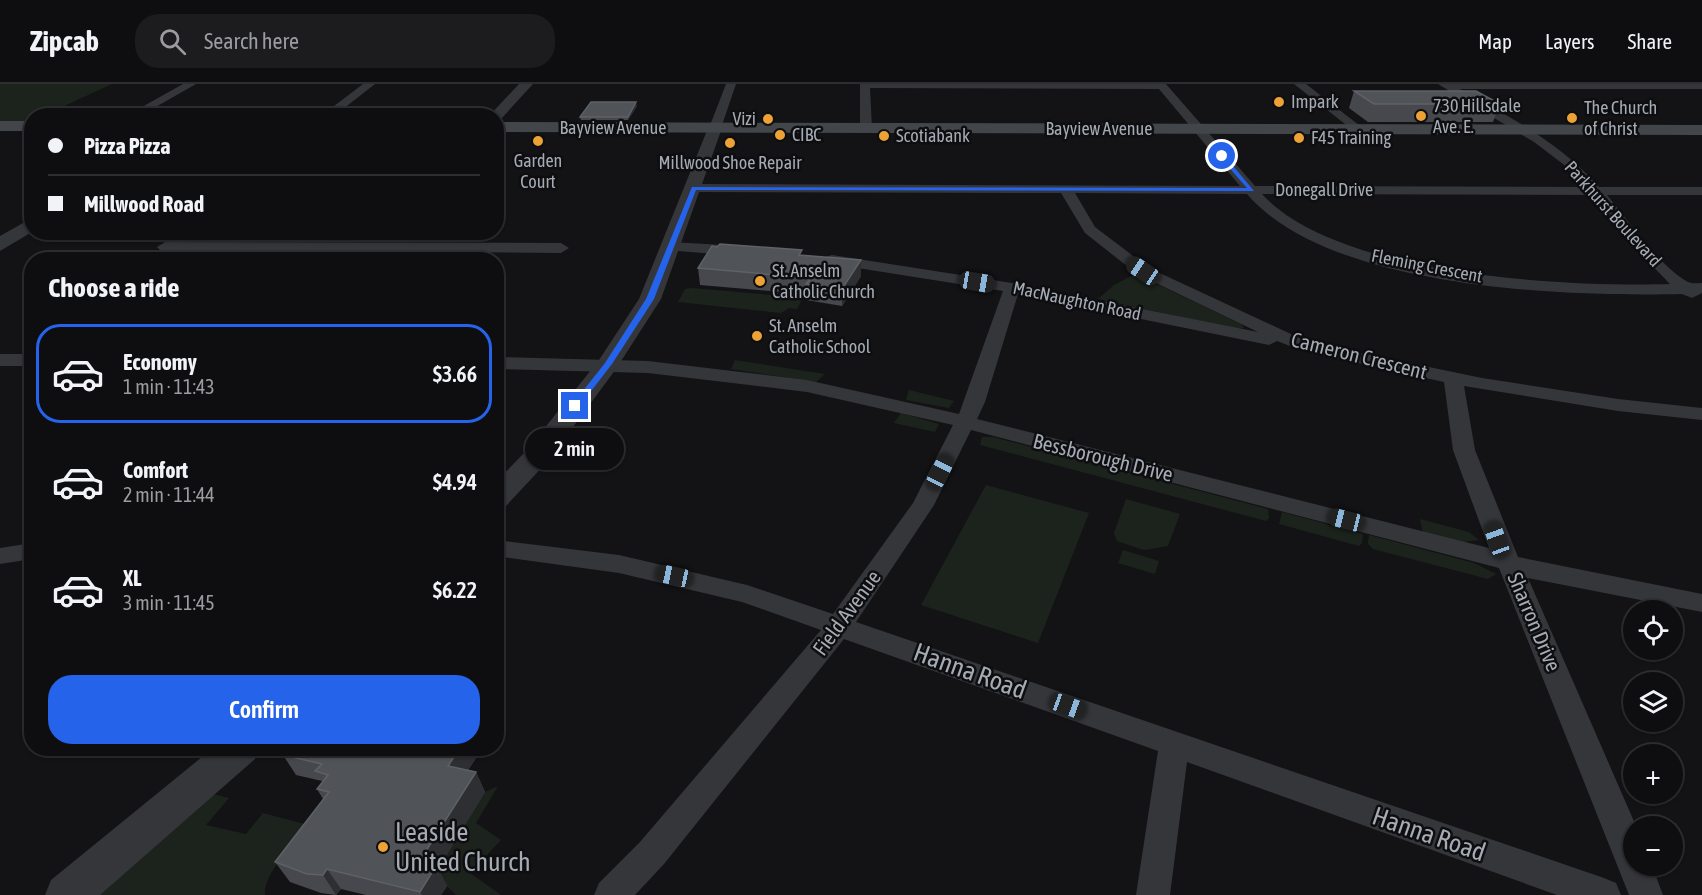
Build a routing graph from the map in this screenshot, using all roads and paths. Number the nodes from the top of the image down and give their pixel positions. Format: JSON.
{"nodes":[{"id":1,"x":191,"y":84,"type":"edge"},
{"id":2,"x":370,"y":84,"type":"edge"},
{"id":3,"x":526,"y":84,"type":"edge"},
{"id":4,"x":731,"y":84,"type":"edge"},
{"id":5,"x":1299,"y":84,"type":"edge"},
{"id":6,"x":865,"y":85,"type":"edge"},
{"id":7,"x":1160,"y":85,"type":"edge"},
{"id":8,"x":1445,"y":85,"type":"edge"},
{"id":9,"x":1702,"y":86,"type":"edge"},
{"id":10,"x":146,"y":108,"type":"edge"},
{"id":11,"x":337,"y":108,"type":"edge"},
{"id":12,"x":504,"y":108,"type":"edge"},
{"id":13,"x":0,"y":126,"type":"edge"},
{"id":14,"x":24,"y":126,"type":"edge"},
{"id":15,"x":504,"y":127,"type":"edge"},
{"id":16,"x":715,"y":128,"type":"junction"},
{"id":17,"x":866,"y":128,"type":"junction"},
{"id":18,"x":1198,"y":129,"type":"junction"},
{"id":19,"x":1358,"y":129,"type":"junction"},
{"id":20,"x":1521,"y":130,"type":"junction"},
{"id":21,"x":1702,"y":130,"type":"edge"},
{"id":22,"x":694,"y":188,"type":"junction"},
{"id":23,"x":1066,"y":189,"type":"junction"},
{"id":24,"x":1252,"y":190,"type":"junction"},
{"id":25,"x":1595,"y":191,"type":"junction"},
{"id":26,"x":1702,"y":191,"type":"edge"},
{"id":27,"x":24,"y":228,"type":"edge"},
{"id":28,"x":5,"y":239,"type":"edge"},
{"id":29,"x":173,"y":240,"type":"edge"},
{"id":30,"x":671,"y":248,"type":"junction"},
{"id":31,"x":561,"y":249,"type":"dead end"},
{"id":32,"x":760,"y":253,"type":"edge"},
{"id":33,"x":815,"y":258,"type":"edge"},
{"id":34,"x":1012,"y":288,"type":"junction"},
{"id":35,"x":1694,"y":288,"type":"edge"},
{"id":36,"x":1702,"y":300,"type":"edge"},
{"id":37,"x":1303,"y":346,"type":"junction"},
{"id":38,"x":504,"y":363,"type":"edge"},
{"id":39,"x":608,"y":364,"type":"junction"},
{"id":40,"x":1453,"y":379,"type":"junction"},
{"id":41,"x":1702,"y":414,"type":"edge"},
{"id":42,"x":966,"y":422,"type":"junction"},
{"id":43,"x":504,"y":491,"type":"edge"},
{"id":44,"x":504,"y":549,"type":"edge"},
{"id":45,"x":24,"y":552,"type":"edge"},
{"id":46,"x":0,"y":556,"type":"edge"},
{"id":47,"x":1509,"y":564,"type":"junction"},
{"id":48,"x":1702,"y":603,"type":"edge"},
{"id":49,"x":841,"y":625,"type":"junction"},
{"id":50,"x":1174,"y":745,"type":"junction"},
{"id":51,"x":232,"y":756,"type":"edge"},
{"id":52,"x":1623,"y":835,"type":"edge"},
{"id":53,"x":1639,"y":876,"type":"edge"},
{"id":54,"x":67,"y":895,"type":"edge"},
{"id":55,"x":611,"y":895,"type":"edge"},
{"id":56,"x":1153,"y":895,"type":"edge"},
{"id":57,"x":1604,"y":895,"type":"edge"},
{"id":58,"x":1646,"y":895,"type":"edge"}],
"edges":[{"from":1,"to":10,"type":"street"},
{"from":2,"to":11,"type":"street"},
{"from":3,"to":12,"type":"street"},
{"from":4,"to":16,"type":"street"},
{"from":5,"to":19,"type":"street"},
{"from":6,"to":7,"type":"street"},
{"from":6,"to":17,"type":"street"},
{"from":7,"to":18,"type":"street","name":"Fleming Crescent"},
{"from":8,"to":9,"type":"street"},
{"from":8,"to":20,"type":"street","name":"Parkhurst Boulevard"},
{"from":13,"to":14,"type":"main road"},
{"from":15,"to":16,"type":"main road","name":"Bayview Avenue"},
{"from":16,"to":17,"type":"main road","name":"Bayview Avenue"},
{"from":16,"to":22,"type":"street"},
{"from":17,"to":18,"type":"main road","name":"Bayview Avenue"},
{"from":18,"to":19,"type":"main road","name":"Bayview Avenue"},
{"from":18,"to":24,"type":"street","name":"Fleming Crescent"},
{"from":19,"to":20,"type":"main road","name":"Bayview Avenue"},
{"from":20,"to":21,"type":"main road","name":"Bayview Avenue"},
{"from":20,"to":25,"type":"street","name":"Parkhurst Boulevard"},
{"from":22,"to":23,"type":"street","name":"Donegall Drive"},
{"from":22,"to":30,"type":"street"},
{"from":23,"to":24,"type":"street","name":"Donegall Drive"},
{"from":23,"to":37,"type":"street","name":"Cameron Crescent"},
{"from":24,"to":25,"type":"street","name":"Donegall Drive"},
{"from":24,"to":35,"type":"street","name":"Fleming Crescent"},
{"from":25,"to":26,"type":"street","name":"Donegall Drive"},
{"from":25,"to":35,"type":"street","name":"Parkhurst Boulevard"},
{"from":27,"to":28,"type":"street"},
{"from":29,"to":31,"type":"street"},
{"from":30,"to":32,"type":"street"},
{"from":30,"to":39,"type":"street"},
{"from":33,"to":34,"type":"street","name":"MacNaughton Road"},
{"from":34,"to":37,"type":"street","name":"MacNaughton Road"},
{"from":34,"to":42,"type":"street","name":"Field Avenue"},
{"from":35,"to":36,"type":"street","name":"Parkhurst Boulevard"},
{"from":37,"to":40,"type":"street","name":"Cameron Crescent"},
{"from":38,"to":39,"type":"street","name":"Bessborough Drive"},
{"from":39,"to":42,"type":"street","name":"Bessborough Drive"},
{"from":39,"to":43,"type":"street"},
{"from":40,"to":41,"type":"street","name":"Cameron Crescent"},
{"from":40,"to":47,"type":"street","name":"Sharron Drive"},
{"from":42,"to":47,"type":"street","name":"Bessborough Drive"},
{"from":42,"to":49,"type":"street","name":"Field Avenue"},
{"from":44,"to":49,"type":"street","name":"Hanna Road"},
{"from":45,"to":46,"type":"street"},
{"from":47,"to":48,"type":"street","name":"Bessborough Drive"},
{"from":47,"to":52,"type":"street","name":"Sharron Drive"},
{"from":49,"to":50,"type":"street","name":"Hanna Road"},
{"from":49,"to":55,"type":"street","name":"Field Avenue"},
{"from":50,"to":56,"type":"street"},
{"from":50,"to":57,"type":"street","name":"Hanna Road"},
{"from":51,"to":54,"type":"street"},
{"from":53,"to":58,"type":"street"}]}
